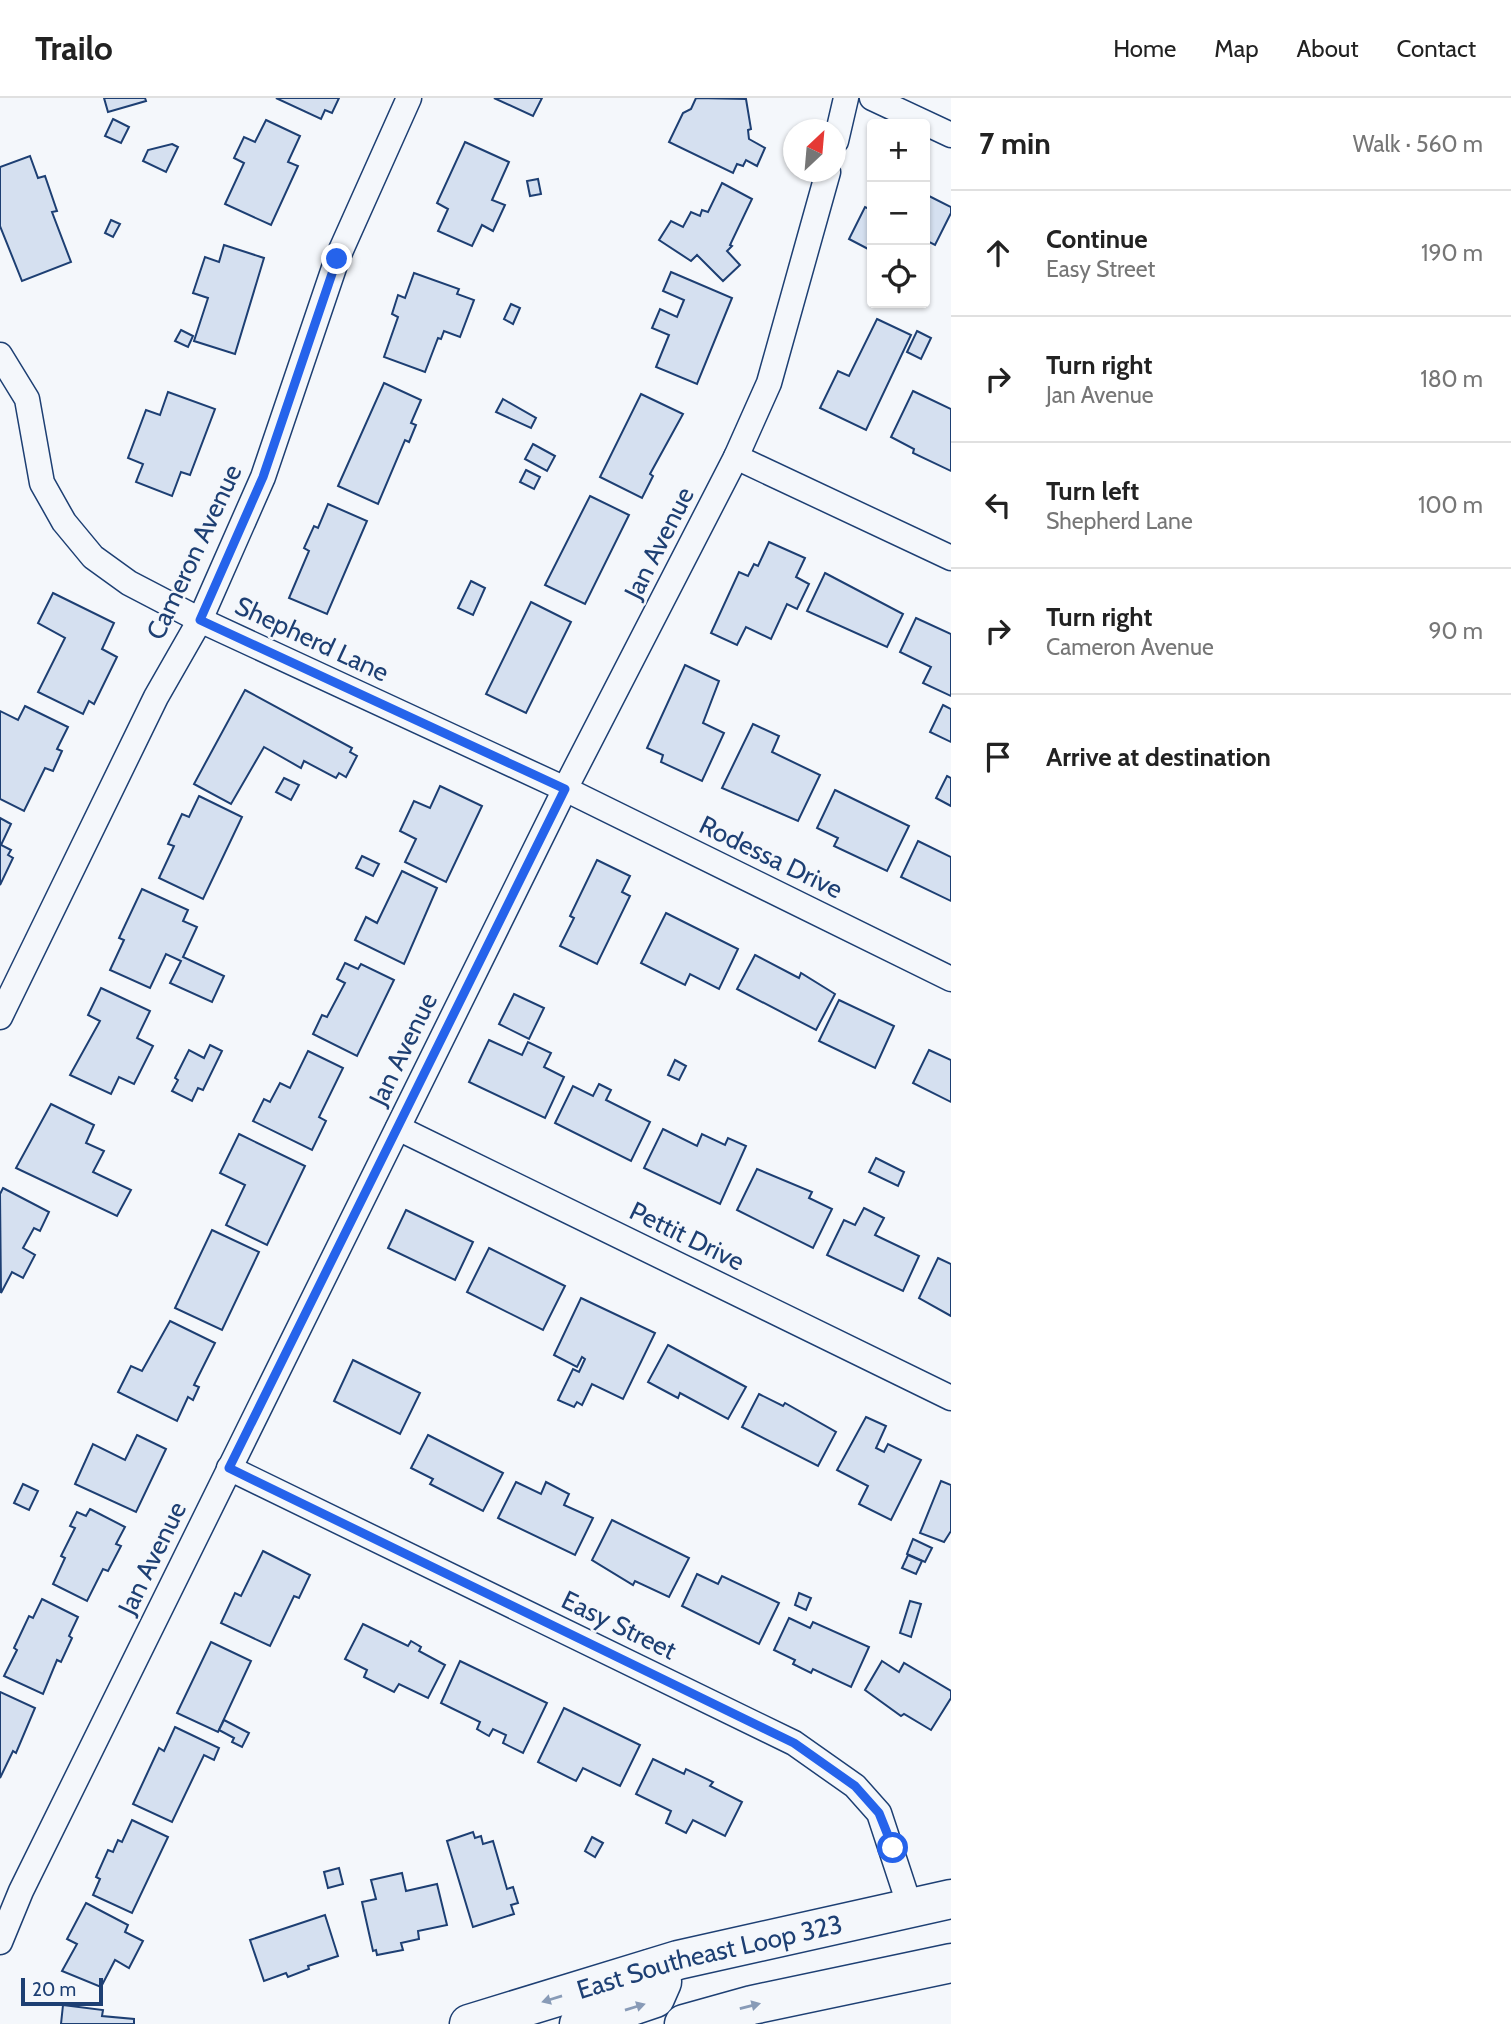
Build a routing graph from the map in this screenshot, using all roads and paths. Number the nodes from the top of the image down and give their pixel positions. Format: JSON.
{"nodes":[{"id":1,"x":409,"y":98,"type":"edge"},
{"id":2,"x":846,"y":98,"type":"edge"},
{"id":3,"x":873,"y":98,"type":"edge"},
{"id":4,"x":841,"y":119,"type":"edge"},
{"id":5,"x":951,"y":135,"type":"edge"},
{"id":6,"x":825,"y":182,"type":"edge"},
{"id":7,"x":0,"y":355,"type":"edge"},
{"id":8,"x":736,"y":457,"type":"junction"},
{"id":9,"x":951,"y":558,"type":"edge"},
{"id":10,"x":200,"y":620,"type":"junction"},
{"id":11,"x":565,"y":789,"type":"junction"},
{"id":12,"x":951,"y":979,"type":"edge"},
{"id":13,"x":0,"y":1017,"type":"edge"},
{"id":14,"x":398,"y":1128,"type":"junction"},
{"id":15,"x":951,"y":1398,"type":"edge"},
{"id":16,"x":229,"y":1468,"type":"junction"},
{"id":17,"x":951,"y":1899,"type":"edge"},
{"id":18,"x":910,"y":1907,"type":"junction"},
{"id":19,"x":0,"y":1942,"type":"edge"},
{"id":20,"x":951,"y":1963,"type":"edge"},
{"id":21,"x":650,"y":1969,"type":"junction"},
{"id":22,"x":469,"y":2024,"type":"edge"},
{"id":23,"x":579,"y":2024,"type":"edge"},
{"id":24,"x":684,"y":2024,"type":"edge"}],
"edges":[{"from":1,"to":10,"type":"street","name":"Cameron Avenue"},
{"from":2,"to":4,"type":"street"},
{"from":3,"to":5,"type":"street"},
{"from":6,"to":8,"type":"street","name":"Jan Avenue"},
{"from":7,"to":10,"type":"street","name":"Shepherd Lane"},
{"from":8,"to":9,"type":"street"},
{"from":8,"to":11,"type":"street","name":"Jan Avenue"},
{"from":10,"to":11,"type":"street","name":"Shepherd Lane"},
{"from":10,"to":13,"type":"street","name":"Cameron Avenue"},
{"from":11,"to":12,"type":"street","name":"Rodessa Drive"},
{"from":11,"to":14,"type":"street","name":"Jan Avenue"},
{"from":14,"to":15,"type":"street","name":"Pettit Drive"},
{"from":14,"to":16,"type":"street","name":"Jan Avenue"},
{"from":16,"to":18,"type":"street","name":"Easy Street"},
{"from":16,"to":19,"type":"street","name":"Jan Avenue"},
{"from":17,"to":18,"type":"highway","name":"East Southeast Loop 323"},
{"from":18,"to":21,"type":"highway","name":"East Southeast Loop 323"},
{"from":24,"to":20,"type":"highway","one_way":true},
{"from":21,"to":22,"type":"highway","name":"East Southeast Loop 323","one_way":true},
{"from":23,"to":21,"type":"highway","one_way":true}]}
